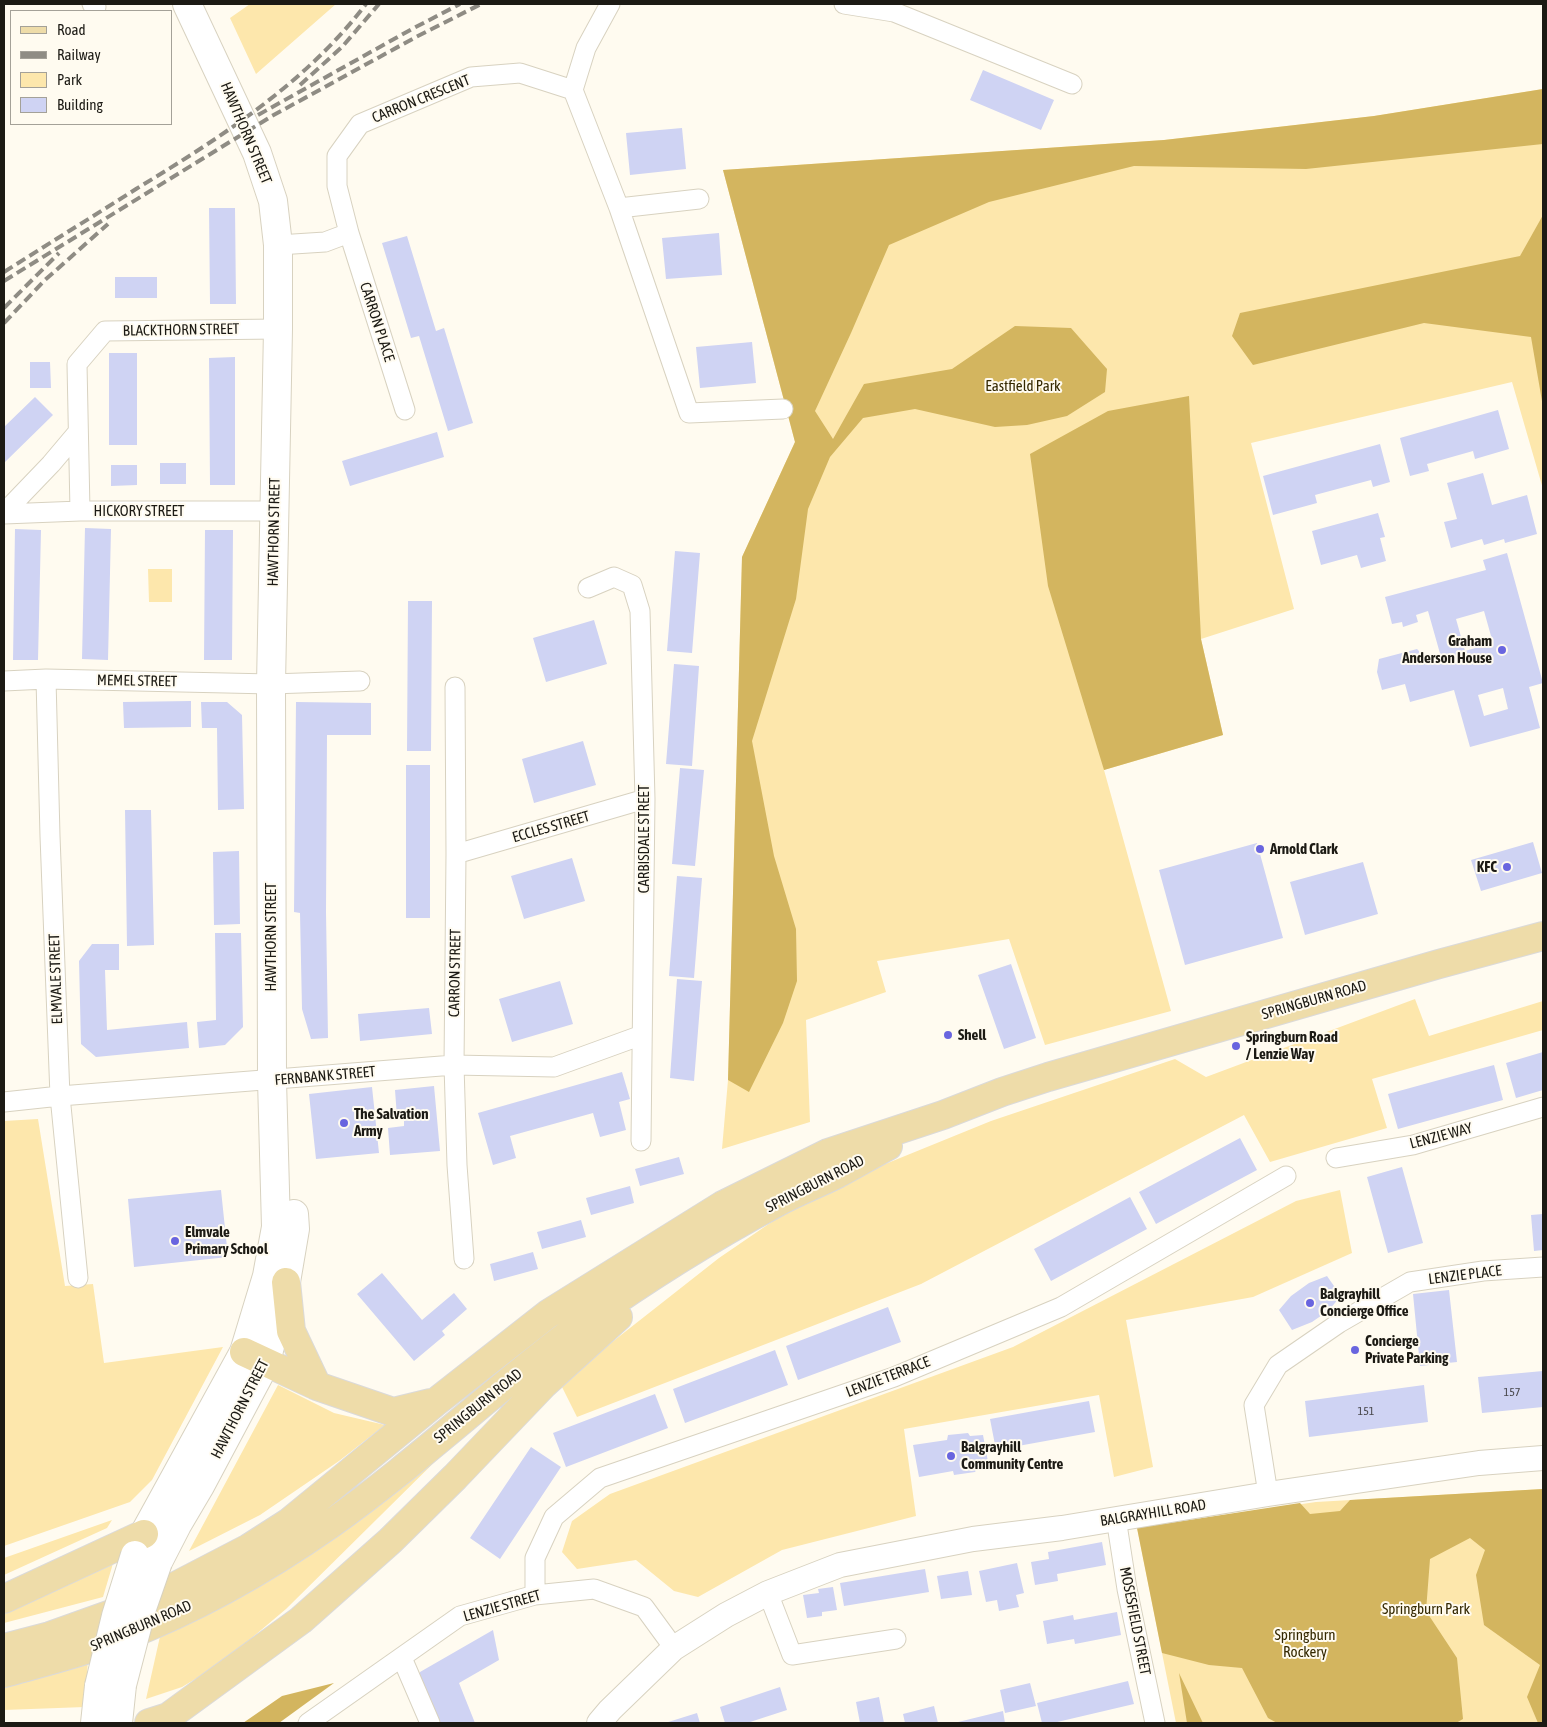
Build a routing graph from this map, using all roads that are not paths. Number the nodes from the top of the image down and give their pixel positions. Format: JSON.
{"nodes":[{"id":1,"x":186,"y":4,"type":"edge"},
{"id":2,"x":610,"y":4,"type":"edge"},
{"id":3,"x":844,"y":4,"type":"edge"},
{"id":4,"x":1072,"y":84,"type":"dead end"},
{"id":5,"x":573,"y":90,"type":"junction"},
{"id":6,"x":699,"y":198,"type":"dead end"},
{"id":7,"x":619,"y":208,"type":"junction"},
{"id":8,"x":349,"y":233,"type":"junction"},
{"id":9,"x":278,"y":245,"type":"junction"},
{"id":10,"x":278,"y":330,"type":"junction"},
{"id":11,"x":784,"y":409,"type":"dead end"},
{"id":12,"x":405,"y":410,"type":"dead end"},
{"id":13,"x":78,"y":432,"type":"junction"},
{"id":14,"x":80,"y":511,"type":"junction"},
{"id":15,"x":274,"y":511,"type":"junction"},
{"id":16,"x":4,"y":513,"type":"edge"},
{"id":17,"x":588,"y":588,"type":"dead end"},
{"id":18,"x":46,"y":679,"type":"junction"},
{"id":19,"x":4,"y":681,"type":"edge"},
{"id":20,"x":360,"y":681,"type":"dead end"},
{"id":21,"x":271,"y":684,"type":"junction"},
{"id":22,"x":456,"y":687,"type":"dead end"},
{"id":23,"x":645,"y":799,"type":"junction"},
{"id":24,"x":456,"y":854,"type":"junction"},
{"id":25,"x":1543,"y":936,"type":"edge"},
{"id":26,"x":642,"y":1035,"type":"junction"},
{"id":27,"x":454,"y":1065,"type":"junction"},
{"id":28,"x":272,"y":1080,"type":"junction"},
{"id":29,"x":60,"y":1096,"type":"junction"},
{"id":30,"x":4,"y":1102,"type":"edge"},
{"id":31,"x":1543,"y":1108,"type":"edge"},
{"id":32,"x":944,"y":1115,"type":"junction"},
{"id":33,"x":641,"y":1141,"type":"dead end"},
{"id":34,"x":1336,"y":1158,"type":"dead end"},
{"id":35,"x":1286,"y":1176,"type":"dead end"},
{"id":36,"x":690,"y":1252,"type":"junction"},
{"id":37,"x":464,"y":1259,"type":"dead end"},
{"id":38,"x":1543,"y":1266,"type":"edge"},
{"id":39,"x":78,"y":1278,"type":"dead end"},
{"id":40,"x":286,"y":1282,"type":"junction"},
{"id":41,"x":255,"y":1357,"type":"junction"},
{"id":42,"x":317,"y":1386,"type":"junction"},
{"id":43,"x":437,"y":1401,"type":"junction"},
{"id":44,"x":1543,"y":1458,"type":"edge"},
{"id":45,"x":1268,"y":1494,"type":"junction"},
{"id":46,"x":1116,"y":1518,"type":"junction"},
{"id":47,"x":150,"y":1550,"type":"junction"},
{"id":48,"x":768,"y":1593,"type":"junction"},
{"id":49,"x":535,"y":1595,"type":"junction"},
{"id":50,"x":4,"y":1599,"type":"edge"},
{"id":51,"x":896,"y":1639,"type":"dead end"},
{"id":52,"x":4,"y":1648,"type":"edge"},
{"id":53,"x":674,"y":1648,"type":"junction"},
{"id":54,"x":402,"y":1658,"type":"junction"},
{"id":55,"x":4,"y":1673,"type":"edge"},
{"id":56,"x":111,"y":1685,"type":"junction"},
{"id":57,"x":96,"y":1723,"type":"edge"},
{"id":58,"x":118,"y":1723,"type":"edge"},
{"id":59,"x":148,"y":1723,"type":"edge"},
{"id":60,"x":308,"y":1723,"type":"edge"},
{"id":61,"x":430,"y":1723,"type":"edge"},
{"id":62,"x":599,"y":1723,"type":"edge"},
{"id":63,"x":1155,"y":1723,"type":"edge"}],
"edges":[{"from":1,"to":9,"type":"main road","name":"HAWTHORN STREET"},
{"from":2,"to":5,"type":"street"},
{"from":3,"to":4,"type":"street"},
{"from":5,"to":7,"type":"street"},
{"from":5,"to":8,"type":"street","name":"CARRON CRESCENT"},
{"from":6,"to":7,"type":"street"},
{"from":7,"to":11,"type":"street"},
{"from":8,"to":9,"type":"street"},
{"from":8,"to":12,"type":"street","name":"CARRON PLACE"},
{"from":9,"to":10,"type":"main road","name":"HAWTHORN STREET"},
{"from":10,"to":13,"type":"street","name":"BLACKTHORN STREET"},
{"from":10,"to":15,"type":"main road","name":"HAWTHORN STREET"},
{"from":13,"to":14,"type":"street","name":"BLACKTHORN STREET"},
{"from":13,"to":16,"type":"street"},
{"from":14,"to":15,"type":"street","name":"HICKORY STREET"},
{"from":14,"to":16,"type":"street","name":"HICKORY STREET"},
{"from":15,"to":21,"type":"main road","name":"HAWTHORN STREET"},
{"from":17,"to":23,"type":"street","name":"CARBISDALE STREET"},
{"from":18,"to":19,"type":"street","name":"MEMEL STREET"},
{"from":18,"to":21,"type":"street","name":"MEMEL STREET"},
{"from":18,"to":29,"type":"street","name":"ELMVALE STREET"},
{"from":20,"to":21,"type":"street","name":"MEMEL STREET"},
{"from":21,"to":28,"type":"main road","name":"HAWTHORN STREET"},
{"from":22,"to":24,"type":"street","name":"CARRON STREET"},
{"from":23,"to":24,"type":"street","name":"ECCLES STREET"},
{"from":23,"to":26,"type":"street","name":"CARBISDALE STREET"},
{"from":24,"to":27,"type":"street","name":"CARRON STREET"},
{"from":25,"to":32,"type":"main road","name":"SPRINGBURN ROAD"},
{"from":26,"to":27,"type":"street","name":"FERNBANK STREET"},
{"from":26,"to":33,"type":"street","name":"CARBISDALE STREET"},
{"from":27,"to":28,"type":"street","name":"FERNBANK STREET"},
{"from":27,"to":37,"type":"street","name":"CARRON STREET"},
{"from":28,"to":29,"type":"street","name":"FERNBANK STREET"},
{"from":28,"to":40,"type":"main road","name":"HAWTHORN STREET"},
{"from":28,"to":41,"type":"main road","name":"HAWTHORN STREET"},
{"from":29,"to":30,"type":"street","name":"FERNBANK STREET"},
{"from":29,"to":39,"type":"street","name":"ELMVALE STREET"},
{"from":31,"to":34,"type":"street","name":"LENZIE WAY"},
{"from":32,"to":36,"type":"main road","name":"SPRINGBURN ROAD"},
{"from":32,"to":43,"type":"main road","name":"SPRINGBURN ROAD"},
{"from":35,"to":49,"type":"street","name":"LENZIE TERRACE"},
{"from":36,"to":55,"type":"main road","name":"SPRINGBURN ROAD"},
{"from":36,"to":59,"type":"main road"},
{"from":38,"to":45,"type":"street","name":"LENZIE PLACE"},
{"from":40,"to":41,"type":"main road","name":"HAWTHORN STREET"},
{"from":40,"to":42,"type":"main road"},
{"from":41,"to":42,"type":"main road"},
{"from":41,"to":47,"type":"main road","name":"HAWTHORN STREET"},
{"from":42,"to":43,"type":"main road"},
{"from":43,"to":52,"type":"main road","name":"SPRINGBURN ROAD"},
{"from":44,"to":45,"type":"street","name":"BALGRAYHILL ROAD"},
{"from":45,"to":46,"type":"street","name":"BALGRAYHILL ROAD"},
{"from":46,"to":48,"type":"street","name":"BALGRAYHILL ROAD"},
{"from":46,"to":63,"type":"street","name":"MOSESFIELD STREET"},
{"from":47,"to":50,"type":"main road"},
{"from":47,"to":56,"type":"main road","name":"HAWTHORN STREET","bridge":true},
{"from":48,"to":51,"type":"street"},
{"from":48,"to":53,"type":"street","name":"BALGRAYHILL ROAD"},
{"from":49,"to":53,"type":"street","name":"LENZIE STREET"},
{"from":49,"to":54,"type":"street","name":"LENZIE STREET"},
{"from":53,"to":62,"type":"street","name":"BALGRAYHILL ROAD"},
{"from":54,"to":60,"type":"street","name":"LENZIE STREET"},
{"from":54,"to":61,"type":"street"},
{"from":56,"to":57,"type":"main road","name":"HAWTHORN STREET"},
{"from":56,"to":58,"type":"main road","name":"HAWTHORN STREET"}]}
